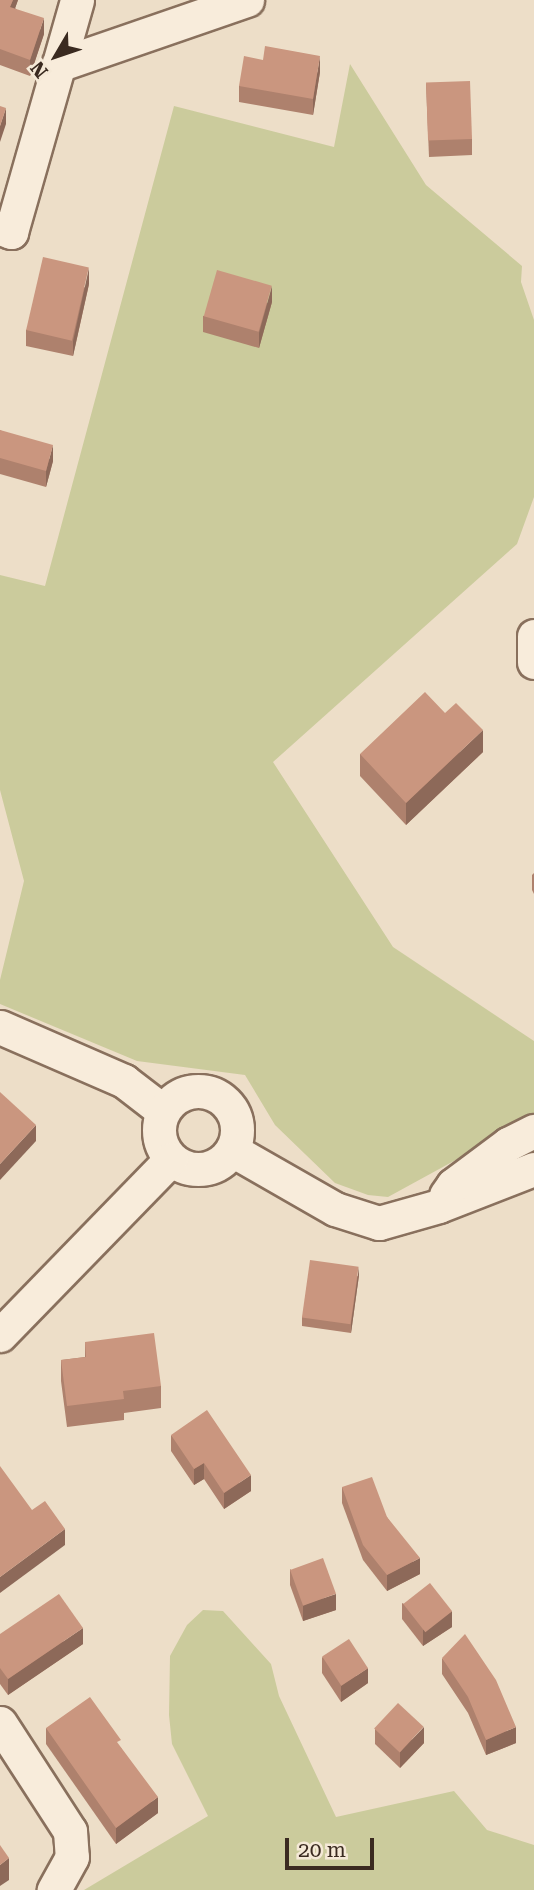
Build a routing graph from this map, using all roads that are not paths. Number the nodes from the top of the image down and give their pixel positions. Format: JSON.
{"nodes":[{"id":1,"x":77,"y":0,"type":"edge"},
{"id":2,"x":247,"y":0,"type":"edge"},
{"id":3,"x":58,"y":65,"type":"junction"},
{"id":4,"x":0,"y":228,"type":"edge"},
{"id":5,"x":534,"y":636,"type":"edge"},
{"id":6,"x":534,"y":662,"type":"edge"},
{"id":7,"x":0,"y":1027,"type":"edge"},
{"id":8,"x":163,"y":1111,"type":"junction"},
{"id":9,"x":534,"y":1131,"type":"edge"},
{"id":10,"x":232,"y":1150,"type":"junction"},
{"id":11,"x":171,"y":1159,"type":"junction"},
{"id":12,"x":534,"y":1169,"type":"edge"},
{"id":13,"x":439,"y":1206,"type":"junction"},
{"id":14,"x":0,"y":1335,"type":"edge"},
{"id":15,"x":0,"y":1723,"type":"edge"},
{"id":16,"x":54,"y":1890,"type":"edge"}],
"edges":[{"from":1,"to":3,"type":"street"},
{"from":2,"to":3,"type":"street"},
{"from":3,"to":4,"type":"street"},
{"from":5,"to":6,"type":"street"},
{"from":7,"to":8,"type":"street"},
{"from":8,"to":10,"type":"street"},
{"from":8,"to":11,"type":"street"},
{"from":9,"to":13,"type":"street"},
{"from":10,"to":11,"type":"street"},
{"from":10,"to":13,"type":"street"},
{"from":11,"to":14,"type":"street"},
{"from":12,"to":13,"type":"street"},
{"from":15,"to":16,"type":"street"}]}
